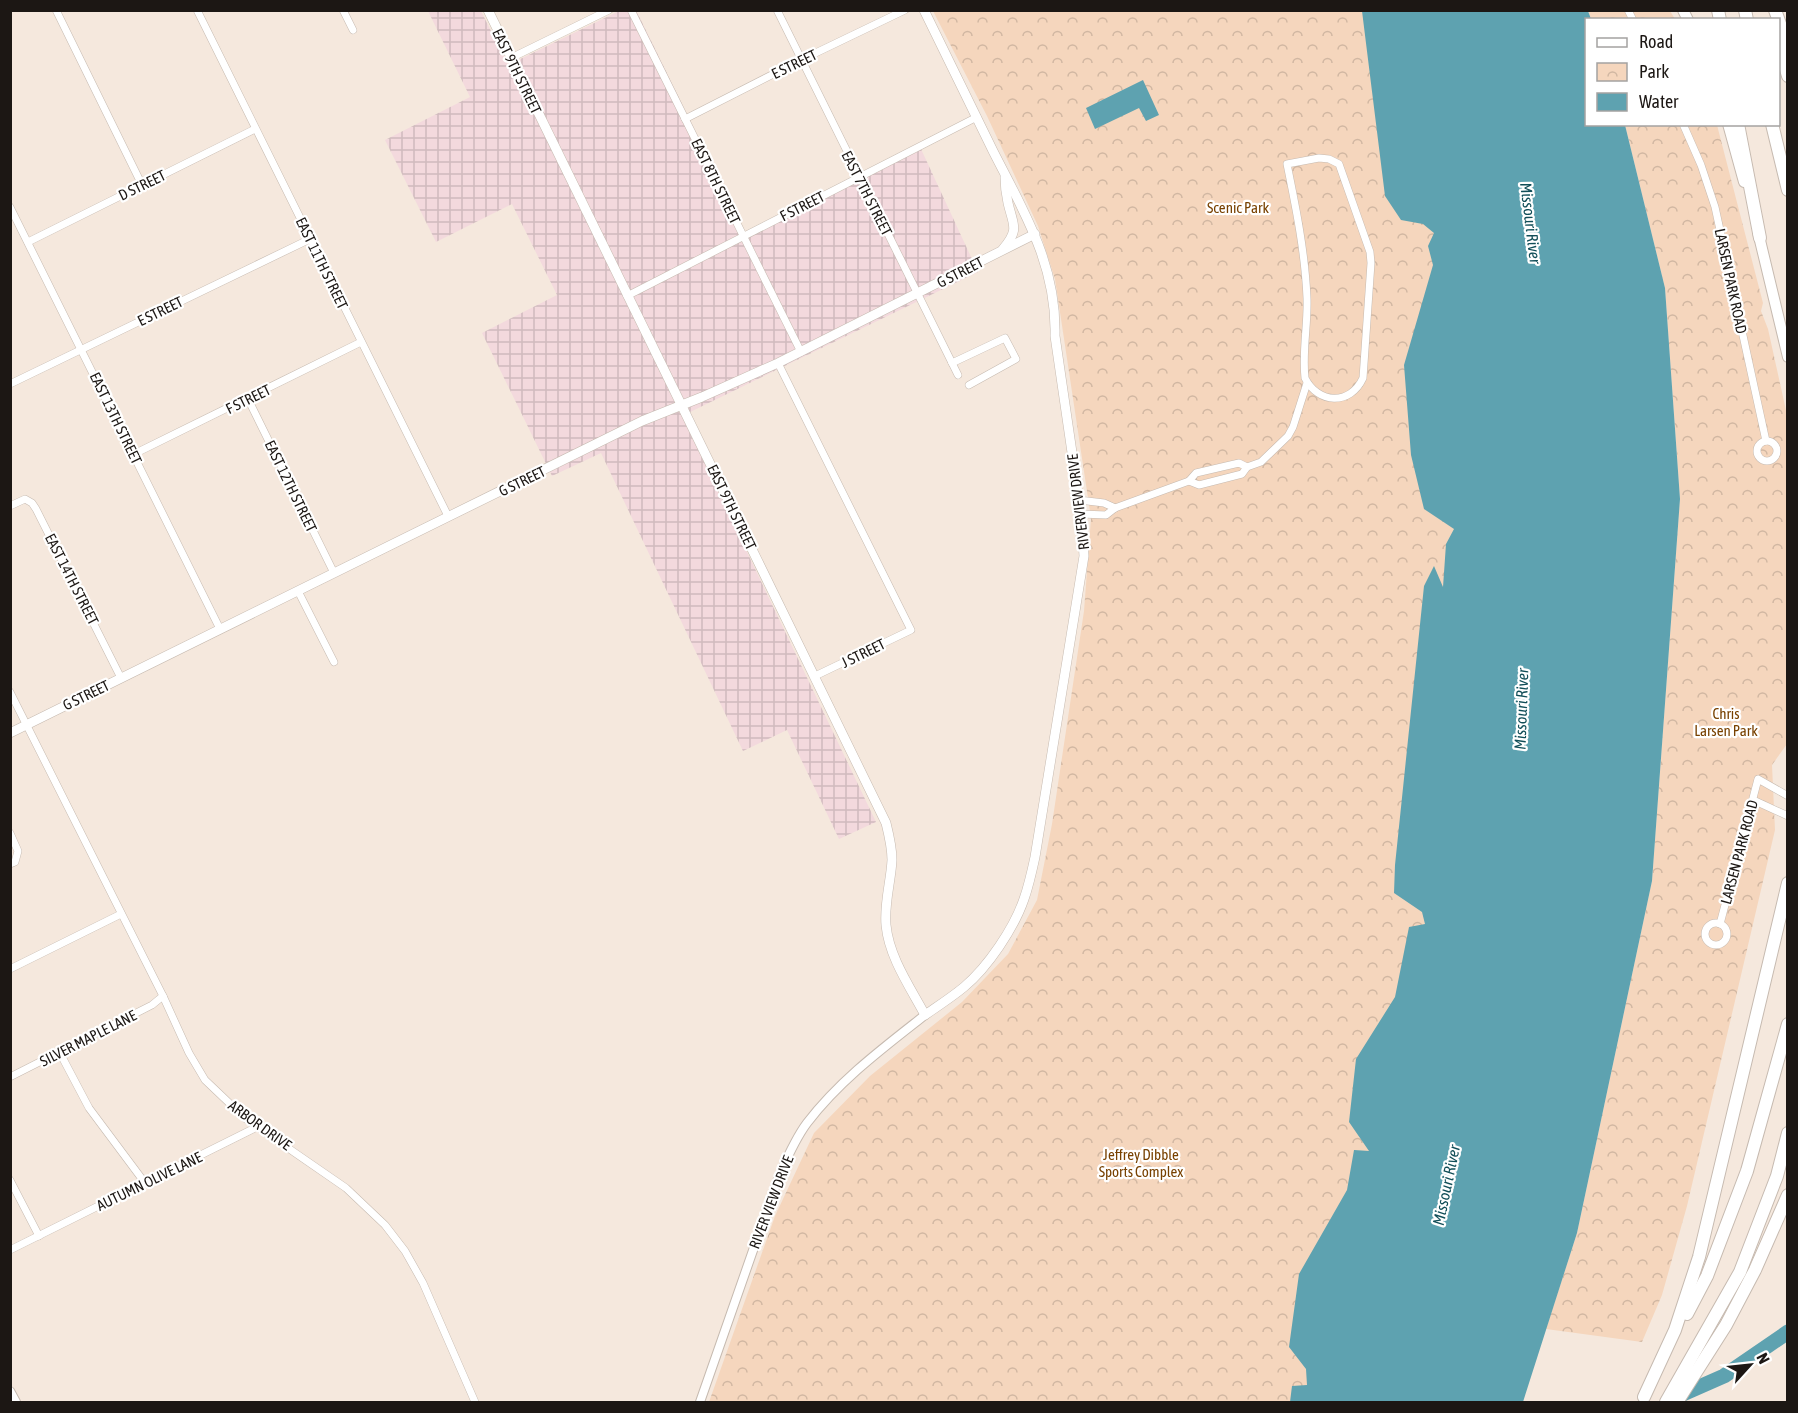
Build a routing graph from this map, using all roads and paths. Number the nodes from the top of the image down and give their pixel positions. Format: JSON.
{"nodes":[{"id":1,"x":56,"y":10,"type":"edge"},
{"id":2,"x":197,"y":10,"type":"edge"},
{"id":3,"x":343,"y":10,"type":"edge"},
{"id":4,"x":488,"y":10,"type":"edge"},
{"id":5,"x":609,"y":10,"type":"edge"},
{"id":6,"x":631,"y":10,"type":"edge"},
{"id":7,"x":777,"y":10,"type":"edge"},
{"id":8,"x":905,"y":10,"type":"edge"},
{"id":9,"x":924,"y":10,"type":"edge"},
{"id":10,"x":1780,"y":24,"type":"edge"},
{"id":11,"x":353,"y":30,"type":"dead end"},
{"id":12,"x":1780,"y":46,"type":"edge"},
{"id":13,"x":1788,"y":46,"type":"edge"},
{"id":14,"x":511,"y":58,"type":"junction"},
{"id":15,"x":801,"y":60,"type":"junction"},
{"id":16,"x":1788,"y":76,"type":"edge"},
{"id":17,"x":977,"y":117,"type":"junction"},
{"id":18,"x":685,"y":119,"type":"junction"},
{"id":19,"x":1684,"y":126,"type":"edge"},
{"id":20,"x":1729,"y":126,"type":"edge"},
{"id":21,"x":1738,"y":126,"type":"edge"},
{"id":22,"x":1772,"y":126,"type":"edge"},
{"id":23,"x":255,"y":129,"type":"junction"},
{"id":24,"x":1004,"y":172,"type":"junction"},
{"id":25,"x":859,"y":177,"type":"junction"},
{"id":26,"x":142,"y":185,"type":"junction"},
{"id":27,"x":1788,"y":190,"type":"edge"},
{"id":28,"x":10,"y":207,"type":"edge"},
{"id":29,"x":1035,"y":234,"type":"junction"},
{"id":30,"x":743,"y":236,"type":"junction"},
{"id":31,"x":1760,"y":238,"type":"junction"},
{"id":32,"x":310,"y":239,"type":"junction"},
{"id":33,"x":28,"y":242,"type":"junction"},
{"id":34,"x":1000,"y":252,"type":"junction"},
{"id":35,"x":918,"y":293,"type":"junction"},
{"id":36,"x":627,"y":296,"type":"junction"},
{"id":37,"x":361,"y":342,"type":"junction"},
{"id":38,"x":82,"y":349,"type":"junction"},
{"id":39,"x":801,"y":352,"type":"junction"},
{"id":40,"x":1788,"y":357,"type":"edge"},
{"id":41,"x":778,"y":363,"type":"junction"},
{"id":42,"x":952,"y":363,"type":"junction"},
{"id":43,"x":958,"y":375,"type":"dead end"},
{"id":44,"x":1307,"y":383,"type":"junction"},
{"id":45,"x":10,"y":384,"type":"edge"},
{"id":46,"x":969,"y":385,"type":"dead end"},
{"id":47,"x":248,"y":399,"type":"junction"},
{"id":48,"x":681,"y":405,"type":"junction"},
{"id":49,"x":1766,"y":441,"type":"dead end"},
{"id":50,"x":134,"y":454,"type":"junction"},
{"id":51,"x":1247,"y":467,"type":"junction"},
{"id":52,"x":1189,"y":481,"type":"junction"},
{"id":53,"x":1079,"y":500,"type":"junction"},
{"id":54,"x":10,"y":506,"type":"edge"},
{"id":55,"x":1114,"y":508,"type":"junction"},
{"id":56,"x":1082,"y":514,"type":"junction"},
{"id":57,"x":448,"y":516,"type":"junction"},
{"id":58,"x":334,"y":573,"type":"junction"},
{"id":59,"x":298,"y":591,"type":"junction"},
{"id":60,"x":220,"y":629,"type":"junction"},
{"id":61,"x":334,"y":662,"type":"dead end"},
{"id":62,"x":815,"y":676,"type":"junction"},
{"id":63,"x":121,"y":678,"type":"junction"},
{"id":64,"x":10,"y":692,"type":"edge"},
{"id":65,"x":27,"y":725,"type":"junction"},
{"id":66,"x":10,"y":733,"type":"edge"},
{"id":67,"x":1788,"y":796,"type":"edge"},
{"id":68,"x":1753,"y":800,"type":"junction"},
{"id":69,"x":1788,"y":816,"type":"edge"},
{"id":70,"x":10,"y":833,"type":"edge"},
{"id":71,"x":10,"y":864,"type":"edge"},
{"id":72,"x":1788,"y":883,"type":"edge"},
{"id":73,"x":121,"y":914,"type":"junction"},
{"id":74,"x":1720,"y":924,"type":"dead end"},
{"id":75,"x":10,"y":969,"type":"edge"},
{"id":76,"x":163,"y":996,"type":"junction"},
{"id":77,"x":925,"y":1015,"type":"junction"},
{"id":78,"x":1788,"y":1024,"type":"edge"},
{"id":79,"x":60,"y":1053,"type":"junction"},
{"id":80,"x":10,"y":1077,"type":"edge"},
{"id":81,"x":259,"y":1126,"type":"junction"},
{"id":82,"x":1788,"y":1133,"type":"edge"},
{"id":83,"x":10,"y":1180,"type":"edge"},
{"id":84,"x":145,"y":1183,"type":"junction"},
{"id":85,"x":1788,"y":1196,"type":"edge"},
{"id":86,"x":39,"y":1236,"type":"junction"},
{"id":87,"x":10,"y":1250,"type":"edge"},
{"id":88,"x":10,"y":1391,"type":"edge"},
{"id":89,"x":1643,"y":1400,"type":"edge"},
{"id":90,"x":16,"y":1402,"type":"edge"},
{"id":91,"x":475,"y":1402,"type":"edge"},
{"id":92,"x":700,"y":1402,"type":"edge"},
{"id":93,"x":1666,"y":1402,"type":"edge"},
{"id":94,"x":1677,"y":1402,"type":"edge"}],
"edges":[{"from":1,"to":26,"type":"street"},
{"from":2,"to":23,"type":"street","name":"EAST 11TH STREET"},
{"from":3,"to":11,"type":"street"},
{"from":4,"to":14,"type":"main road","name":"EAST 9TH STREET"},
{"from":5,"to":14,"type":"street"},
{"from":6,"to":18,"type":"street","name":"EAST 8TH STREET"},
{"from":7,"to":15,"type":"street","name":"EAST 7TH STREET"},
{"from":8,"to":15,"type":"street","name":"E STREET"},
{"from":9,"to":17,"type":"main road","name":"RIVERVIEW DRIVE"},
{"from":10,"to":13,"type":"highway"},
{"from":12,"to":16,"type":"highway"},
{"from":14,"to":36,"type":"main road","name":"EAST 9TH STREET"},
{"from":15,"to":18,"type":"street","name":"E STREET"},
{"from":15,"to":25,"type":"street","name":"EAST 7TH STREET"},
{"from":17,"to":24,"type":"main road","name":"RIVERVIEW DRIVE"},
{"from":17,"to":25,"type":"street","name":"F STREET"},
{"from":18,"to":30,"type":"street","name":"EAST 8TH STREET"},
{"from":19,"to":49,"type":"street","name":"LARSEN PARK ROAD"},
{"from":20,"to":31,"type":"main road"},
{"from":21,"to":31,"type":"highway"},
{"from":22,"to":27,"type":"highway"},
{"from":23,"to":26,"type":"street","name":"D STREET"},
{"from":23,"to":32,"type":"street","name":"EAST 11TH STREET"},
{"from":24,"to":29,"type":"main road","name":"RIVERVIEW DRIVE"},
{"from":24,"to":34,"type":"main road"},
{"from":25,"to":30,"type":"street","name":"F STREET"},
{"from":25,"to":35,"type":"street","name":"EAST 7TH STREET"},
{"from":26,"to":33,"type":"street","name":"D STREET"},
{"from":28,"to":33,"type":"street","name":"EAST 13TH STREET"},
{"from":29,"to":34,"type":"main road","name":"G STREET"},
{"from":29,"to":53,"type":"main road","name":"RIVERVIEW DRIVE"},
{"from":30,"to":36,"type":"street","name":"F STREET"},
{"from":30,"to":39,"type":"street","name":"EAST 8TH STREET"},
{"from":31,"to":40,"type":"main road"},
{"from":32,"to":37,"type":"street","name":"EAST 11TH STREET"},
{"from":32,"to":38,"type":"street","name":"E STREET"},
{"from":33,"to":38,"type":"street","name":"EAST 13TH STREET"},
{"from":34,"to":35,"type":"main road","name":"G STREET"},
{"from":35,"to":39,"type":"main road","name":"G STREET"},
{"from":35,"to":42,"type":"street","name":"EAST 7TH STREET"},
{"from":36,"to":48,"type":"main road","name":"EAST 9TH STREET"},
{"from":37,"to":47,"type":"street","name":"F STREET"},
{"from":37,"to":57,"type":"street","name":"EAST 11TH STREET"},
{"from":38,"to":45,"type":"street","name":"E STREET"},
{"from":38,"to":50,"type":"street","name":"EAST 13TH STREET"},
{"from":39,"to":41,"type":"main road","name":"G STREET"},
{"from":41,"to":48,"type":"main road","name":"G STREET"},
{"from":41,"to":62,"type":"street","name":"J STREET"},
{"from":42,"to":43,"type":"street","name":"EAST 7TH STREET"},
{"from":42,"to":46,"type":"street"},
{"from":44,"to":44,"type":"street"},
{"from":44,"to":51,"type":"street"},
{"from":47,"to":50,"type":"street","name":"F STREET"},
{"from":47,"to":58,"type":"street","name":"EAST 12TH STREET"},
{"from":48,"to":57,"type":"main road","name":"G STREET"},
{"from":48,"to":62,"type":"main road","name":"EAST 9TH STREET"},
{"from":50,"to":60,"type":"street","name":"EAST 13TH STREET"},
{"from":51,"to":52,"type":"street"},
{"from":51,"to":52,"type":"street"},
{"from":52,"to":55,"type":"street"},
{"from":53,"to":55,"type":"street"},
{"from":53,"to":56,"type":"main road","name":"RIVERVIEW DRIVE"},
{"from":54,"to":63,"type":"street","name":"EAST 14TH STREET"},
{"from":55,"to":56,"type":"street"},
{"from":56,"to":77,"type":"main road","name":"RIVERVIEW DRIVE"},
{"from":57,"to":58,"type":"main road","name":"G STREET"},
{"from":58,"to":59,"type":"main road","name":"G STREET"},
{"from":59,"to":60,"type":"main road","name":"G STREET"},
{"from":59,"to":61,"type":"street"},
{"from":60,"to":63,"type":"main road","name":"G STREET"},
{"from":62,"to":77,"type":"main road","name":"EAST 9TH STREET"},
{"from":63,"to":65,"type":"main road","name":"G STREET"},
{"from":64,"to":65,"type":"street","name":"ARBOR DRIVE"},
{"from":65,"to":66,"type":"main road","name":"G STREET"},
{"from":65,"to":73,"type":"street","name":"ARBOR DRIVE"},
{"from":67,"to":68,"type":"street","name":"LARSEN PARK ROAD"},
{"from":68,"to":69,"type":"street"},
{"from":68,"to":74,"type":"street","name":"LARSEN PARK ROAD"},
{"from":70,"to":71,"type":"street"},
{"from":72,"to":89,"type":"highway"},
{"from":73,"to":75,"type":"street"},
{"from":73,"to":76,"type":"street","name":"ARBOR DRIVE"},
{"from":76,"to":79,"type":"street","name":"SILVER MAPLE LANE"},
{"from":76,"to":81,"type":"street","name":"ARBOR DRIVE"},
{"from":77,"to":92,"type":"street","name":"RIVER VIEW DRIVE"},
{"from":78,"to":89,"type":"highway"},
{"from":79,"to":80,"type":"street","name":"SILVER MAPLE LANE"},
{"from":79,"to":84,"type":"street"},
{"from":81,"to":84,"type":"street","name":"AUTUMN OLIVE LANE"},
{"from":81,"to":91,"type":"street","name":"ARBOR DRIVE"},
{"from":82,"to":93,"type":"highway"},
{"from":83,"to":86,"type":"street"},
{"from":84,"to":86,"type":"street","name":"AUTUMN OLIVE LANE"},
{"from":85,"to":94,"type":"highway"},
{"from":86,"to":87,"type":"street","name":"AUTUMN OLIVE LANE"},
{"from":88,"to":90,"type":"street"}]}
